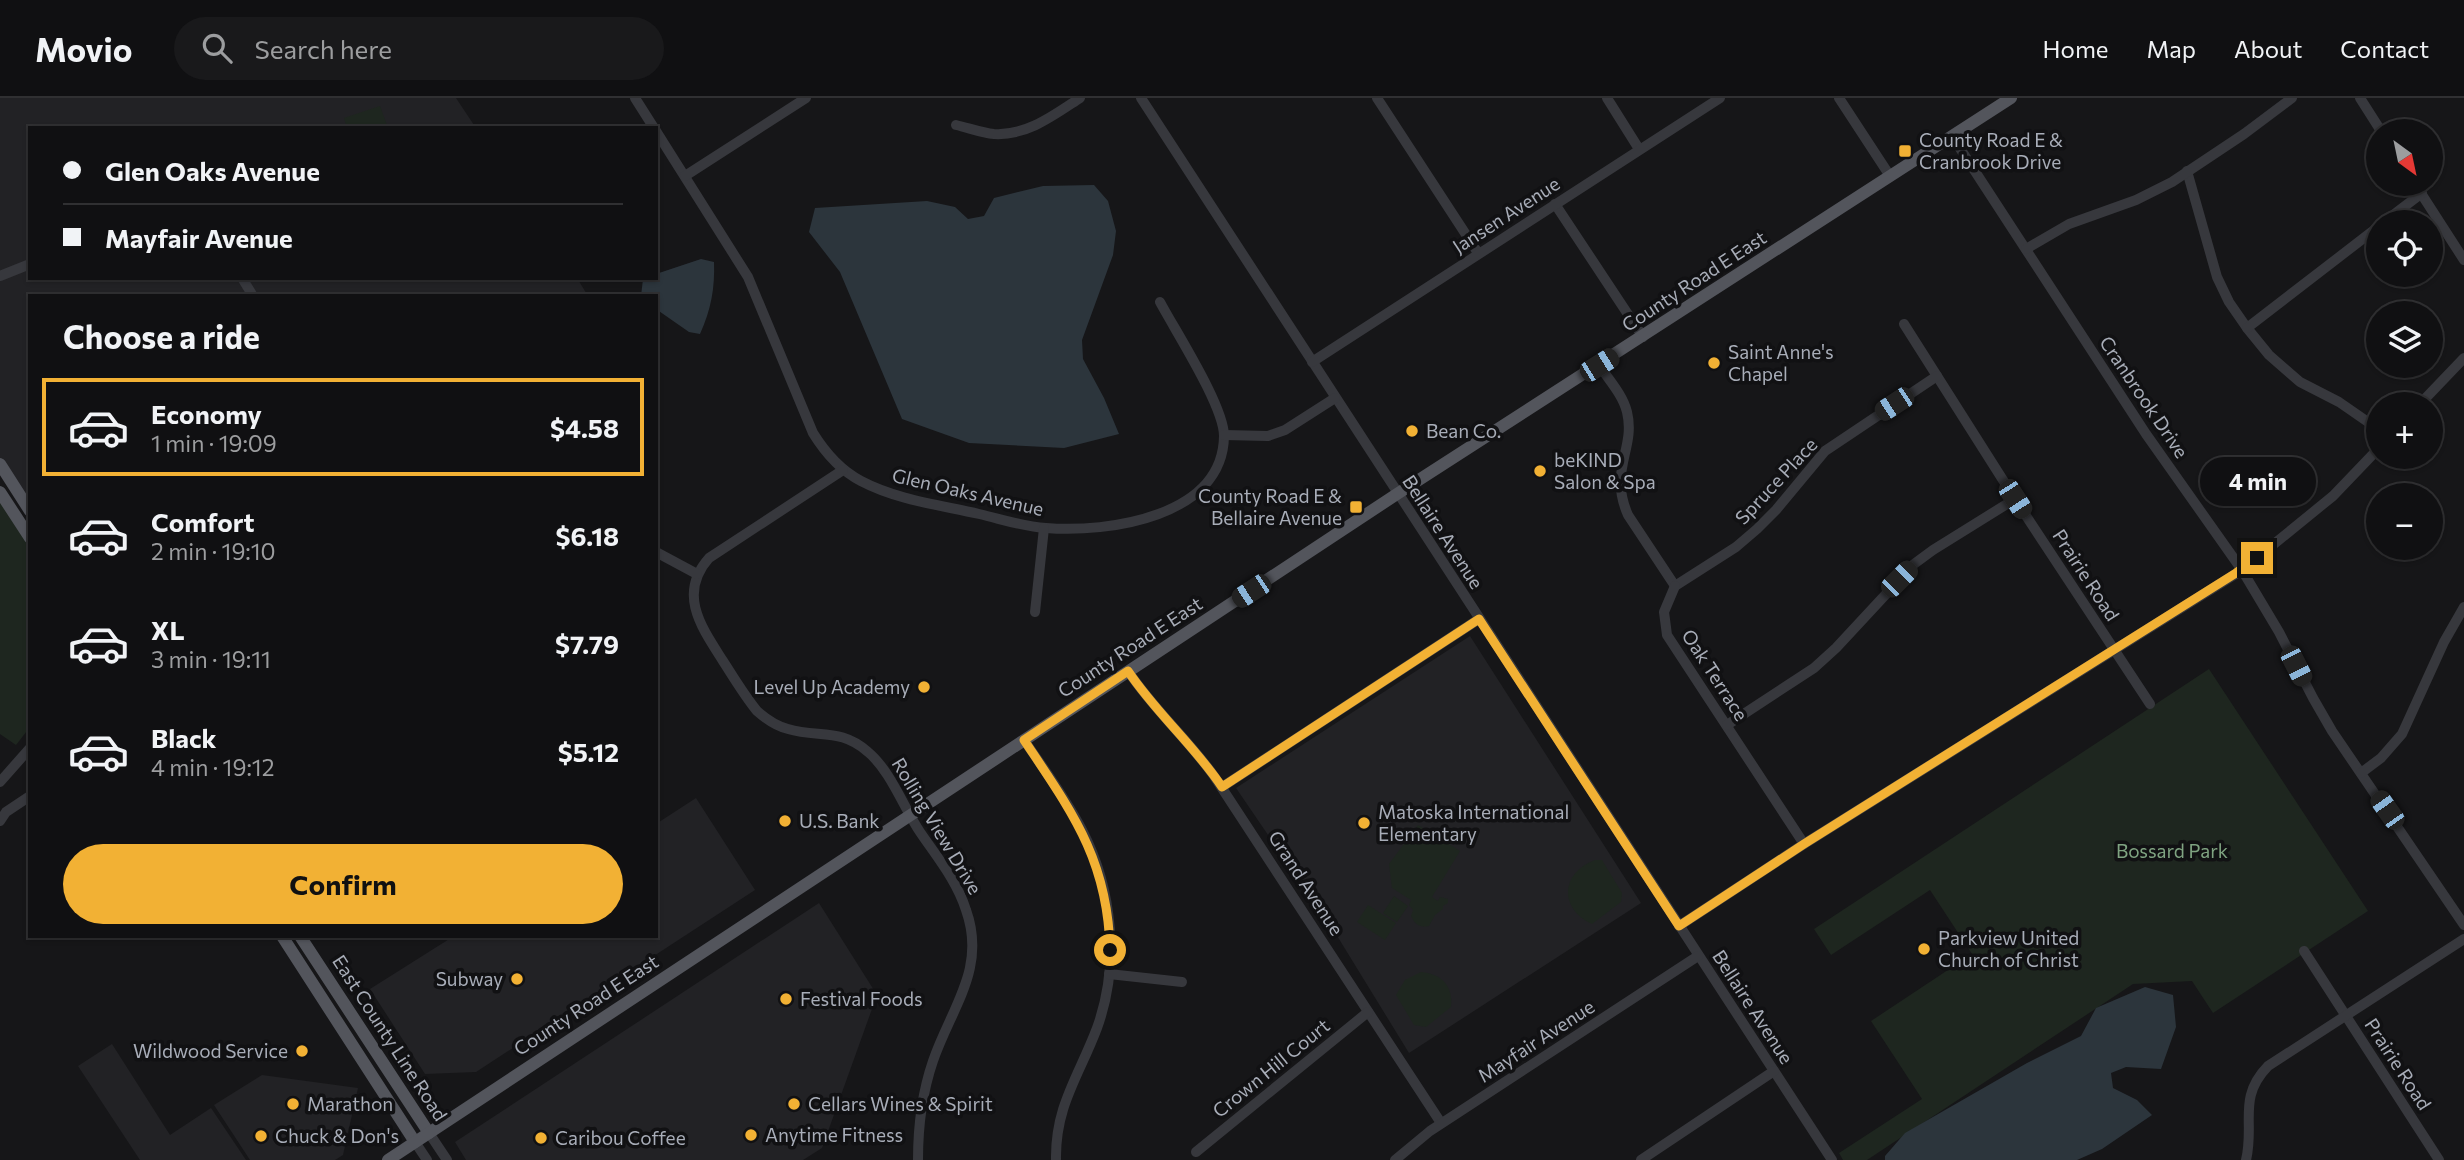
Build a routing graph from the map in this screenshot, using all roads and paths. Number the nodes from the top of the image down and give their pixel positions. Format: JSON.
{"nodes":[{"id":1,"x":635,"y":98,"type":"edge"},
{"id":2,"x":806,"y":98,"type":"edge"},
{"id":3,"x":1080,"y":98,"type":"edge"},
{"id":4,"x":1141,"y":98,"type":"edge"},
{"id":5,"x":1377,"y":98,"type":"edge"},
{"id":6,"x":1607,"y":98,"type":"edge"},
{"id":7,"x":1720,"y":98,"type":"edge"},
{"id":8,"x":1839,"y":98,"type":"edge"},
{"id":9,"x":2011,"y":98,"type":"edge"},
{"id":10,"x":2292,"y":98,"type":"edge"},
{"id":11,"x":2360,"y":98,"type":"edge"},
{"id":12,"x":2373,"y":119,"type":"edge"},
{"id":13,"x":956,"y":125,"type":"dead end"},
{"id":14,"x":652,"y":126,"type":"edge"},
{"id":15,"x":658,"y":135,"type":"edge"},
{"id":16,"x":1952,"y":136,"type":"junction"},
{"id":17,"x":1639,"y":149,"type":"junction"},
{"id":18,"x":2187,"y":171,"type":"junction"},
{"id":19,"x":685,"y":176,"type":"junction"},
{"id":20,"x":1890,"y":176,"type":"junction"},
{"id":21,"x":2410,"y":196,"type":"edge"},
{"id":22,"x":2423,"y":196,"type":"edge"},
{"id":23,"x":1555,"y":204,"type":"junction"},
{"id":24,"x":2396,"y":210,"type":"edge"},
{"id":25,"x":2366,"y":235,"type":"edge"},
{"id":26,"x":2026,"y":249,"type":"junction"},
{"id":27,"x":1478,"y":253,"type":"junction"},
{"id":28,"x":2464,"y":260,"type":"edge"},
{"id":29,"x":28,"y":265,"type":"edge"},
{"id":30,"x":0,"y":276,"type":"edge"},
{"id":31,"x":1160,"y":302,"type":"dead end"},
{"id":32,"x":1904,"y":324,"type":"dead end"},
{"id":33,"x":2247,"y":328,"type":"junction"},
{"id":34,"x":1643,"y":337,"type":"junction"},
{"id":35,"x":2464,"y":358,"type":"edge"},
{"id":36,"x":1312,"y":362,"type":"junction"},
{"id":37,"x":1599,"y":365,"type":"junction"},
{"id":38,"x":1937,"y":376,"type":"junction"},
{"id":39,"x":2431,"y":392,"type":"edge"},
{"id":40,"x":1335,"y":398,"type":"junction"},
{"id":41,"x":2366,"y":420,"type":"edge"},
{"id":42,"x":1224,"y":435,"type":"junction"},
{"id":43,"x":2366,"y":462,"type":"edge"},
{"id":44,"x":0,"y":464,"type":"edge"},
{"id":45,"x":843,"y":470,"type":"junction"},
{"id":46,"x":0,"y":492,"type":"edge"},
{"id":47,"x":1397,"y":494,"type":"junction"},
{"id":48,"x":2015,"y":499,"type":"junction"},
{"id":49,"x":28,"y":508,"type":"edge"},
{"id":50,"x":1044,"y":528,"type":"junction"},
{"id":51,"x":28,"y":535,"type":"edge"},
{"id":52,"x":658,"y":553,"type":"edge"},
{"id":53,"x":2242,"y":570,"type":"junction"},
{"id":54,"x":697,"y":574,"type":"junction"},
{"id":55,"x":1675,"y":586,"type":"junction"},
{"id":56,"x":2464,"y":607,"type":"edge"},
{"id":57,"x":1035,"y":612,"type":"dead end"},
{"id":58,"x":1479,"y":619,"type":"junction"},
{"id":59,"x":2114,"y":648,"type":"junction"},
{"id":60,"x":1128,"y":671,"type":"junction"},
{"id":61,"x":2150,"y":704,"type":"dead end"},
{"id":62,"x":1727,"y":724,"type":"junction"},
{"id":63,"x":1024,"y":740,"type":"junction"},
{"id":64,"x":28,"y":750,"type":"edge"},
{"id":65,"x":2361,"y":773,"type":"junction"},
{"id":66,"x":0,"y":782,"type":"edge"},
{"id":67,"x":1222,"y":787,"type":"junction"},
{"id":68,"x":28,"y":797,"type":"edge"},
{"id":69,"x":909,"y":816,"type":"junction"},
{"id":70,"x":0,"y":821,"type":"edge"},
{"id":71,"x":1804,"y":844,"type":"junction"},
{"id":72,"x":2464,"y":925,"type":"edge"},
{"id":73,"x":1679,"y":926,"type":"junction"},
{"id":74,"x":283,"y":938,"type":"edge"},
{"id":75,"x":301,"y":938,"type":"edge"},
{"id":76,"x":2464,"y":939,"type":"edge"},
{"id":77,"x":2304,"y":951,"type":"dead end"},
{"id":78,"x":1698,"y":956,"type":"junction"},
{"id":79,"x":1109,"y":974,"type":"junction"},
{"id":80,"x":1182,"y":982,"type":"dead end"},
{"id":81,"x":1368,"y":1012,"type":"junction"},
{"id":82,"x":2345,"y":1014,"type":"junction"},
{"id":83,"x":1774,"y":1071,"type":"junction"},
{"id":84,"x":1441,"y":1124,"type":"junction"},
{"id":85,"x":429,"y":1133,"type":"junction"},
{"id":86,"x":415,"y":1142,"type":"junction"},
{"id":87,"x":1196,"y":1152,"type":"dead end"},
{"id":88,"x":388,"y":1160,"type":"edge"},
{"id":89,"x":427,"y":1160,"type":"edge"},
{"id":90,"x":447,"y":1160,"type":"edge"},
{"id":91,"x":918,"y":1160,"type":"edge"},
{"id":92,"x":1056,"y":1160,"type":"edge"},
{"id":93,"x":1395,"y":1160,"type":"edge"},
{"id":94,"x":1641,"y":1160,"type":"edge"},
{"id":95,"x":1832,"y":1160,"type":"edge"},
{"id":96,"x":2246,"y":1160,"type":"edge"},
{"id":97,"x":2440,"y":1160,"type":"edge"}],
"edges":[{"from":1,"to":14,"type":"street","name":"Glen Oaks Avenue"},
{"from":2,"to":19,"type":"street"},
{"from":3,"to":13,"type":"street"},
{"from":4,"to":36,"type":"street","name":"Bellaire Avenue"},
{"from":5,"to":27,"type":"street"},
{"from":6,"to":17,"type":"street"},
{"from":7,"to":17,"type":"street","name":"Jansen Avenue"},
{"from":8,"to":20,"type":"street"},
{"from":9,"to":16,"type":"main road","name":"County Road E East"},
{"from":10,"to":18,"type":"street"},
{"from":11,"to":12,"type":"street"},
{"from":15,"to":19,"type":"street","name":"Glen Oaks Avenue"},
{"from":16,"to":20,"type":"main road","name":"County Road E East"},
{"from":16,"to":26,"type":"street","name":"Cranbrook Drive"},
{"from":17,"to":23,"type":"street","name":"Jansen Avenue"},
{"from":18,"to":26,"type":"street"},
{"from":18,"to":33,"type":"street"},
{"from":19,"to":45,"type":"street","name":"Glen Oaks Avenue"},
{"from":20,"to":34,"type":"main road","name":"County Road E East"},
{"from":21,"to":24,"type":"street"},
{"from":22,"to":28,"type":"street"},
{"from":23,"to":27,"type":"street","name":"Jansen Avenue"},
{"from":23,"to":34,"type":"street"},
{"from":25,"to":33,"type":"street"},
{"from":26,"to":53,"type":"street","name":"Cranbrook Drive"},
{"from":27,"to":36,"type":"street","name":"Jansen Avenue"},
{"from":29,"to":30,"type":"street"},
{"from":31,"to":42,"type":"street"},
{"from":32,"to":38,"type":"street","name":"Prairie Road"},
{"from":33,"to":41,"type":"street"},
{"from":34,"to":37,"type":"main road","name":"County Road E East"},
{"from":35,"to":39,"type":"street"},
{"from":36,"to":40,"type":"street","name":"Bellaire Avenue"},
{"from":37,"to":47,"type":"main road","name":"County Road E East"},
{"from":37,"to":55,"type":"street"},
{"from":38,"to":48,"type":"street","name":"Prairie Road"},
{"from":38,"to":55,"type":"street","name":"Spruce Place"},
{"from":40,"to":42,"type":"street"},
{"from":40,"to":47,"type":"street","name":"Bellaire Avenue"},
{"from":42,"to":50,"type":"street","name":"Glen Oaks Avenue"},
{"from":43,"to":53,"type":"street"},
{"from":44,"to":49,"type":"main road"},
{"from":45,"to":50,"type":"street","name":"Glen Oaks Avenue"},
{"from":45,"to":54,"type":"street"},
{"from":46,"to":51,"type":"main road"},
{"from":47,"to":58,"type":"street","name":"Bellaire Avenue"},
{"from":47,"to":60,"type":"main road","name":"County Road E East"},
{"from":48,"to":59,"type":"street","name":"Prairie Road"},
{"from":48,"to":62,"type":"street"},
{"from":50,"to":57,"type":"street"},
{"from":52,"to":54,"type":"street"},
{"from":53,"to":59,"type":"street"},
{"from":53,"to":65,"type":"street","name":"Cranbrook Drive"},
{"from":54,"to":69,"type":"street","name":"Rolling View Drive"},
{"from":55,"to":62,"type":"street","name":"Oak Terrace"},
{"from":56,"to":65,"type":"street"},
{"from":58,"to":67,"type":"street"},
{"from":58,"to":73,"type":"street","name":"Bellaire Avenue"},
{"from":59,"to":61,"type":"street","name":"Prairie Road"},
{"from":59,"to":71,"type":"street"},
{"from":60,"to":63,"type":"main road","name":"County Road E East"},
{"from":60,"to":67,"type":"street","name":"Grand Avenue"},
{"from":62,"to":71,"type":"street","name":"Oak Terrace"},
{"from":63,"to":69,"type":"main road","name":"County Road E East"},
{"from":63,"to":79,"type":"street"},
{"from":64,"to":66,"type":"street"},
{"from":65,"to":72,"type":"street","name":"Cranbrook Drive"},
{"from":67,"to":81,"type":"street","name":"Grand Avenue"},
{"from":68,"to":70,"type":"street"},
{"from":69,"to":85,"type":"main road","name":"County Road E East"},
{"from":69,"to":91,"type":"street","name":"Rolling View Drive"},
{"from":71,"to":73,"type":"street"},
{"from":73,"to":78,"type":"street","name":"Bellaire Avenue"},
{"from":74,"to":86,"type":"main road","name":"East County Line Road"},
{"from":75,"to":85,"type":"main road","name":"East County Line Road"},
{"from":76,"to":82,"type":"street"},
{"from":77,"to":82,"type":"street","name":"Prairie Road"},
{"from":78,"to":83,"type":"street","name":"Bellaire Avenue"},
{"from":78,"to":84,"type":"street","name":"Mayfair Avenue"},
{"from":79,"to":80,"type":"street"},
{"from":79,"to":92,"type":"street"},
{"from":81,"to":84,"type":"street","name":"Grand Avenue"},
{"from":81,"to":87,"type":"street","name":"Crown Hill Court"},
{"from":82,"to":96,"type":"street"},
{"from":82,"to":97,"type":"street","name":"Prairie Road"},
{"from":83,"to":94,"type":"street"},
{"from":83,"to":95,"type":"street","name":"Bellaire Avenue"},
{"from":84,"to":93,"type":"street","name":"Mayfair Avenue"},
{"from":85,"to":86,"type":"main road","name":"County Road E East"},
{"from":85,"to":90,"type":"street","name":"East County Line Road"},
{"from":86,"to":88,"type":"main road","name":"County Road E East"},
{"from":86,"to":89,"type":"street","name":"East County Line Road"}]}
